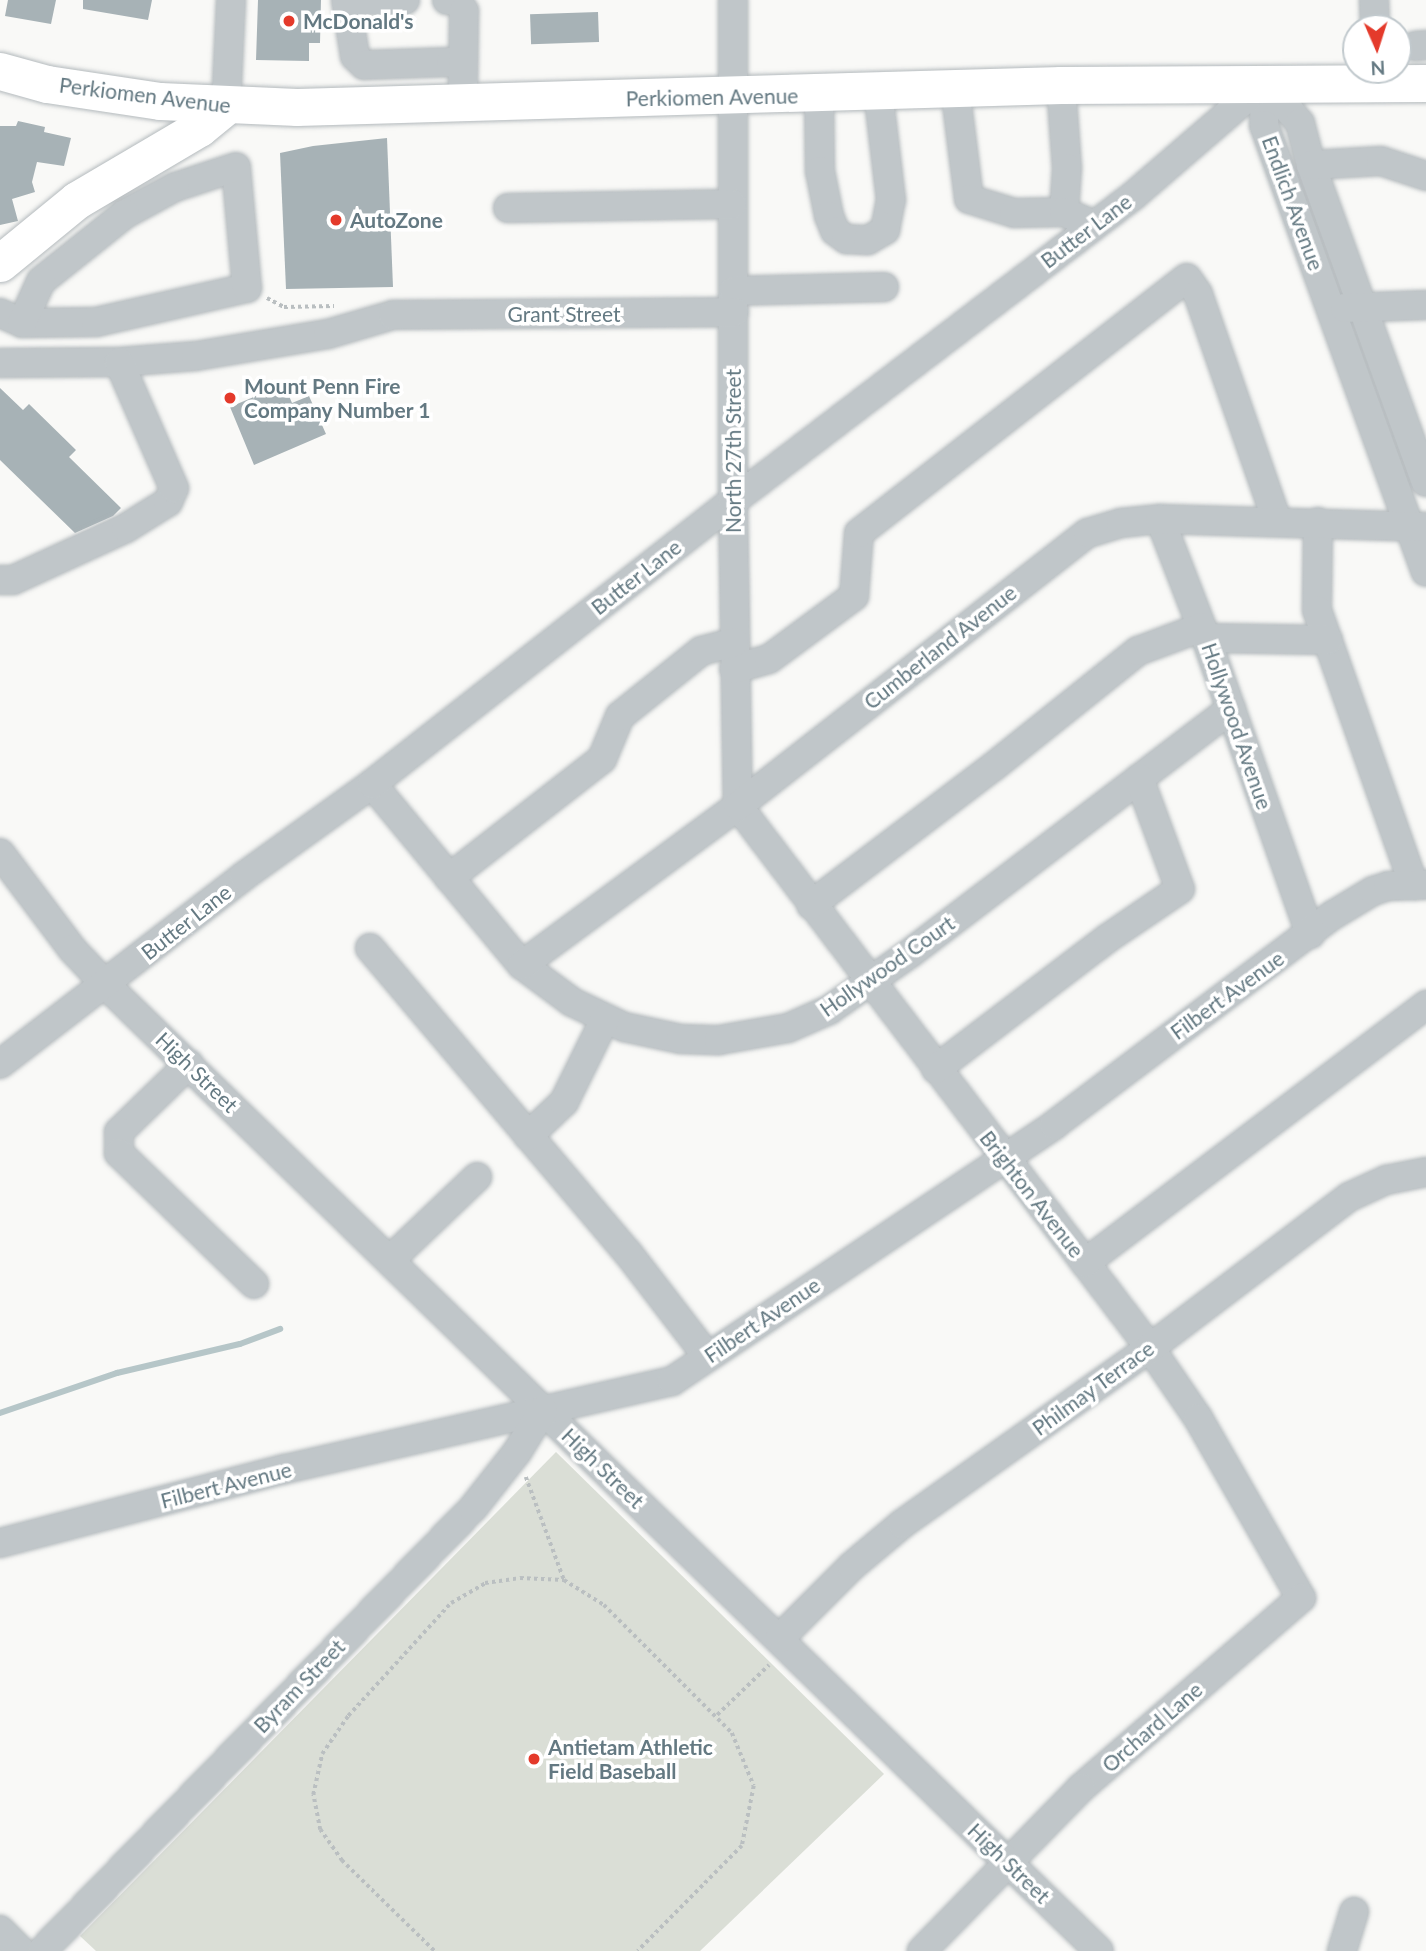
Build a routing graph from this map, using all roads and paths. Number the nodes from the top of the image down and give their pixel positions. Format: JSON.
{"nodes":[{"id":1,"x":231,"y":0,"type":"edge"},
{"id":2,"x":346,"y":0,"type":"edge"},
{"id":3,"x":357,"y":0,"type":"edge"},
{"id":4,"x":405,"y":0,"type":"edge"},
{"id":5,"x":447,"y":0,"type":"edge"},
{"id":6,"x":733,"y":0,"type":"edge"},
{"id":7,"x":0,"y":72,"type":"edge"},
{"id":8,"x":1342,"y":78,"type":"edge"},
{"id":9,"x":1265,"y":82,"type":"junction"},
{"id":10,"x":463,"y":85,"type":"junction"},
{"id":11,"x":1061,"y":85,"type":"junction"},
{"id":12,"x":955,"y":88,"type":"junction"},
{"id":13,"x":878,"y":91,"type":"junction"},
{"id":14,"x":819,"y":94,"type":"junction"},
{"id":15,"x":735,"y":96,"type":"junction"},
{"id":16,"x":226,"y":106,"type":"junction"},
{"id":17,"x":1311,"y":165,"type":"junction"},
{"id":18,"x":1426,"y":176,"type":"edge"},
{"id":19,"x":732,"y":204,"type":"junction"},
{"id":20,"x":508,"y":208,"type":"dead end"},
{"id":21,"x":1063,"y":212,"type":"junction"},
{"id":22,"x":1094,"y":225,"type":"junction"},
{"id":23,"x":0,"y":262,"type":"edge"},
{"id":24,"x":884,"y":287,"type":"dead end"},
{"id":25,"x":734,"y":302,"type":"junction"},
{"id":26,"x":338,"y":305,"type":"dead end"},
{"id":27,"x":1426,"y":305,"type":"edge"},
{"id":28,"x":284,"y":307,"type":"dead end"},
{"id":29,"x":1362,"y":307,"type":"junction"},
{"id":30,"x":1331,"y":308,"type":"junction"},
{"id":31,"x":11,"y":318,"type":"edge"},
{"id":32,"x":119,"y":362,"type":"junction"},
{"id":33,"x":0,"y":363,"type":"edge"},
{"id":34,"x":1426,"y":482,"type":"edge"},
{"id":35,"x":733,"y":501,"type":"junction"},
{"id":36,"x":1160,"y":519,"type":"junction"},
{"id":37,"x":1277,"y":521,"type":"junction"},
{"id":38,"x":1318,"y":522,"type":"junction"},
{"id":39,"x":1418,"y":527,"type":"edge"},
{"id":40,"x":1426,"y":572,"type":"edge"},
{"id":41,"x":0,"y":580,"type":"edge"},
{"id":42,"x":1204,"y":632,"type":"junction"},
{"id":43,"x":1328,"y":640,"type":"junction"},
{"id":44,"x":734,"y":656,"type":"junction"},
{"id":45,"x":1231,"y":709,"type":"junction"},
{"id":46,"x":1139,"y":778,"type":"junction"},
{"id":47,"x":372,"y":783,"type":"junction"},
{"id":48,"x":738,"y":806,"type":"junction"},
{"id":49,"x":0,"y":853,"type":"edge"},
{"id":50,"x":449,"y":878,"type":"junction"},
{"id":51,"x":1420,"y":885,"type":"edge"},
{"id":52,"x":811,"y":905,"type":"junction"},
{"id":53,"x":1310,"y":934,"type":"junction"},
{"id":54,"x":370,"y":948,"type":"dead end"},
{"id":55,"x":522,"y":965,"type":"junction"},
{"id":56,"x":869,"y":982,"type":"junction"},
{"id":57,"x":106,"y":985,"type":"junction"},
{"id":58,"x":1426,"y":1005,"type":"edge"},
{"id":59,"x":605,"y":1019,"type":"junction"},
{"id":60,"x":0,"y":1064,"type":"edge"},
{"id":61,"x":189,"y":1064,"type":"junction"},
{"id":62,"x":936,"y":1069,"type":"junction"},
{"id":63,"x":528,"y":1136,"type":"junction"},
{"id":64,"x":1005,"y":1159,"type":"junction"},
{"id":65,"x":1426,"y":1172,"type":"edge"},
{"id":66,"x":477,"y":1177,"type":"dead end"},
{"id":67,"x":391,"y":1259,"type":"junction"},
{"id":68,"x":1085,"y":1263,"type":"junction"},
{"id":69,"x":254,"y":1284,"type":"dead end"},
{"id":70,"x":1150,"y":1348,"type":"junction"},
{"id":71,"x":707,"y":1356,"type":"junction"},
{"id":72,"x":543,"y":1410,"type":"junction"},
{"id":73,"x":517,"y":1452,"type":"junction"},
{"id":74,"x":0,"y":1543,"type":"edge"},
{"id":75,"x":564,"y":1580,"type":"junction"},
{"id":76,"x":1301,"y":1598,"type":"joint"},
{"id":77,"x":779,"y":1648,"type":"junction"},
{"id":78,"x":717,"y":1715,"type":"junction"},
{"id":79,"x":1009,"y":1863,"type":"junction"},
{"id":80,"x":1354,"y":1912,"type":"dead end"},
{"id":81,"x":0,"y":1930,"type":"edge"},
{"id":82,"x":21,"y":1951,"type":"edge"},
{"id":83,"x":41,"y":1951,"type":"edge"},
{"id":84,"x":434,"y":1951,"type":"edge"},
{"id":85,"x":638,"y":1951,"type":"edge"},
{"id":86,"x":922,"y":1951,"type":"edge"},
{"id":87,"x":1099,"y":1951,"type":"edge"},
{"id":88,"x":1342,"y":1951,"type":"edge"}],
"edges":[{"from":1,"to":16,"type":"street"},
{"from":2,"to":10,"type":"street"},
{"from":3,"to":4,"type":"street"},
{"from":5,"to":10,"type":"street"},
{"from":6,"to":15,"type":"street","name":"North 27th Street"},
{"from":7,"to":16,"type":"main road","name":"Perkiomen Avenue"},
{"from":8,"to":9,"type":"main road","name":"Perkiomen Avenue"},
{"from":9,"to":11,"type":"main road","name":"Perkiomen Avenue"},
{"from":9,"to":17,"type":"street","name":"Endlich Avenue"},
{"from":9,"to":22,"type":"street","name":"Butter Lane"},
{"from":9,"to":30,"type":"street","name":"Endlich Avenue"},
{"from":10,"to":15,"type":"main road","name":"Perkiomen Avenue"},
{"from":10,"to":16,"type":"main road","name":"Perkiomen Avenue"},
{"from":11,"to":12,"type":"main road","name":"Perkiomen Avenue"},
{"from":11,"to":21,"type":"street"},
{"from":12,"to":13,"type":"main road","name":"Perkiomen Avenue"},
{"from":12,"to":21,"type":"street"},
{"from":13,"to":14,"type":"main road","name":"Perkiomen Avenue"},
{"from":13,"to":14,"type":"street"},
{"from":14,"to":15,"type":"main road","name":"Perkiomen Avenue"},
{"from":15,"to":19,"type":"street","name":"North 27th Street"},
{"from":16,"to":23,"type":"main road"},
{"from":17,"to":18,"type":"street"},
{"from":17,"to":29,"type":"street","name":"Endlich Avenue"},
{"from":19,"to":20,"type":"street"},
{"from":19,"to":25,"type":"street","name":"North 27th Street"},
{"from":21,"to":22,"type":"street"},
{"from":22,"to":35,"type":"street","name":"Butter Lane"},
{"from":24,"to":25,"type":"street","name":"Grant Street"},
{"from":25,"to":32,"type":"street","name":"Grant Street"},
{"from":25,"to":35,"type":"street","name":"North 27th Street"},
{"from":26,"to":28,"type":"path"},
{"from":27,"to":29,"type":"street"},
{"from":29,"to":30,"type":"street"},
{"from":29,"to":34,"type":"street","name":"Endlich Avenue"},
{"from":30,"to":39,"type":"street","name":"Endlich Avenue"},
{"from":31,"to":31,"type":"street"},
{"from":32,"to":33,"type":"street","name":"Grant Street"},
{"from":32,"to":41,"type":"street"},
{"from":35,"to":44,"type":"street","name":"North 27th Street"},
{"from":35,"to":47,"type":"street","name":"Butter Lane"},
{"from":36,"to":37,"type":"street","name":"Cumberland Avenue"},
{"from":36,"to":42,"type":"street","name":"Hollywood Avenue"},
{"from":36,"to":48,"type":"street","name":"Cumberland Avenue"},
{"from":37,"to":38,"type":"street","name":"Cumberland Avenue"},
{"from":37,"to":44,"type":"street"},
{"from":38,"to":39,"type":"street","name":"Cumberland Avenue"},
{"from":38,"to":43,"type":"street"},
{"from":39,"to":40,"type":"street","name":"Endlich Avenue"},
{"from":42,"to":43,"type":"street"},
{"from":42,"to":45,"type":"street","name":"Hollywood Avenue"},
{"from":42,"to":52,"type":"street"},
{"from":43,"to":51,"type":"street"},
{"from":44,"to":48,"type":"street","name":"North 27th Street"},
{"from":44,"to":50,"type":"street"},
{"from":45,"to":46,"type":"street","name":"Hollywood Court"},
{"from":45,"to":53,"type":"street","name":"Hollywood Avenue"},
{"from":46,"to":56,"type":"street","name":"Hollywood Court"},
{"from":46,"to":62,"type":"street"},
{"from":47,"to":50,"type":"street","name":"Hollywood Court"},
{"from":47,"to":57,"type":"street","name":"Butter Lane"},
{"from":48,"to":52,"type":"street","name":"Brighton Avenue"},
{"from":48,"to":55,"type":"street","name":"Cumberland Avenue"},
{"from":49,"to":57,"type":"street","name":"High Street"},
{"from":50,"to":55,"type":"street","name":"Hollywood Court"},
{"from":51,"to":53,"type":"street","name":"Filbert Avenue"},
{"from":52,"to":56,"type":"street","name":"Brighton Avenue"},
{"from":53,"to":64,"type":"street","name":"Filbert Avenue"},
{"from":54,"to":63,"type":"street"},
{"from":55,"to":59,"type":"street","name":"Hollywood Court"},
{"from":56,"to":59,"type":"street","name":"Hollywood Court"},
{"from":56,"to":62,"type":"street","name":"Brighton Avenue"},
{"from":57,"to":60,"type":"street","name":"Butter Lane"},
{"from":57,"to":61,"type":"street","name":"High Street"},
{"from":58,"to":68,"type":"street"},
{"from":59,"to":63,"type":"street"},
{"from":61,"to":67,"type":"street","name":"High Street"},
{"from":61,"to":69,"type":"street"},
{"from":62,"to":64,"type":"street","name":"Brighton Avenue"},
{"from":63,"to":71,"type":"street"},
{"from":64,"to":68,"type":"street","name":"Brighton Avenue"},
{"from":64,"to":71,"type":"street","name":"Filbert Avenue"},
{"from":65,"to":70,"type":"street","name":"Philmay Terrace"},
{"from":66,"to":67,"type":"street"},
{"from":67,"to":72,"type":"street","name":"High Street"},
{"from":68,"to":70,"type":"street","name":"Brighton Avenue"},
{"from":70,"to":76,"type":"street","name":"Brighton Avenue"},
{"from":70,"to":77,"type":"street","name":"Philmay Terrace"},
{"from":71,"to":72,"type":"street","name":"Filbert Avenue"},
{"from":72,"to":73,"type":"street","name":"Byram Street"},
{"from":72,"to":74,"type":"street","name":"Filbert Avenue"},
{"from":72,"to":77,"type":"street","name":"High Street"},
{"from":73,"to":75,"type":"path"},
{"from":73,"to":83,"type":"street","name":"Byram Street"},
{"from":75,"to":78,"type":"path"},
{"from":75,"to":84,"type":"path"},
{"from":76,"to":79,"type":"street","name":"Orchard Lane"},
{"from":77,"to":78,"type":"path"},
{"from":77,"to":79,"type":"street","name":"High Street"},
{"from":78,"to":85,"type":"path"},
{"from":79,"to":86,"type":"street","name":"Orchard Lane"},
{"from":79,"to":87,"type":"street","name":"High Street"},
{"from":80,"to":88,"type":"street"},
{"from":81,"to":82,"type":"street"}]}
